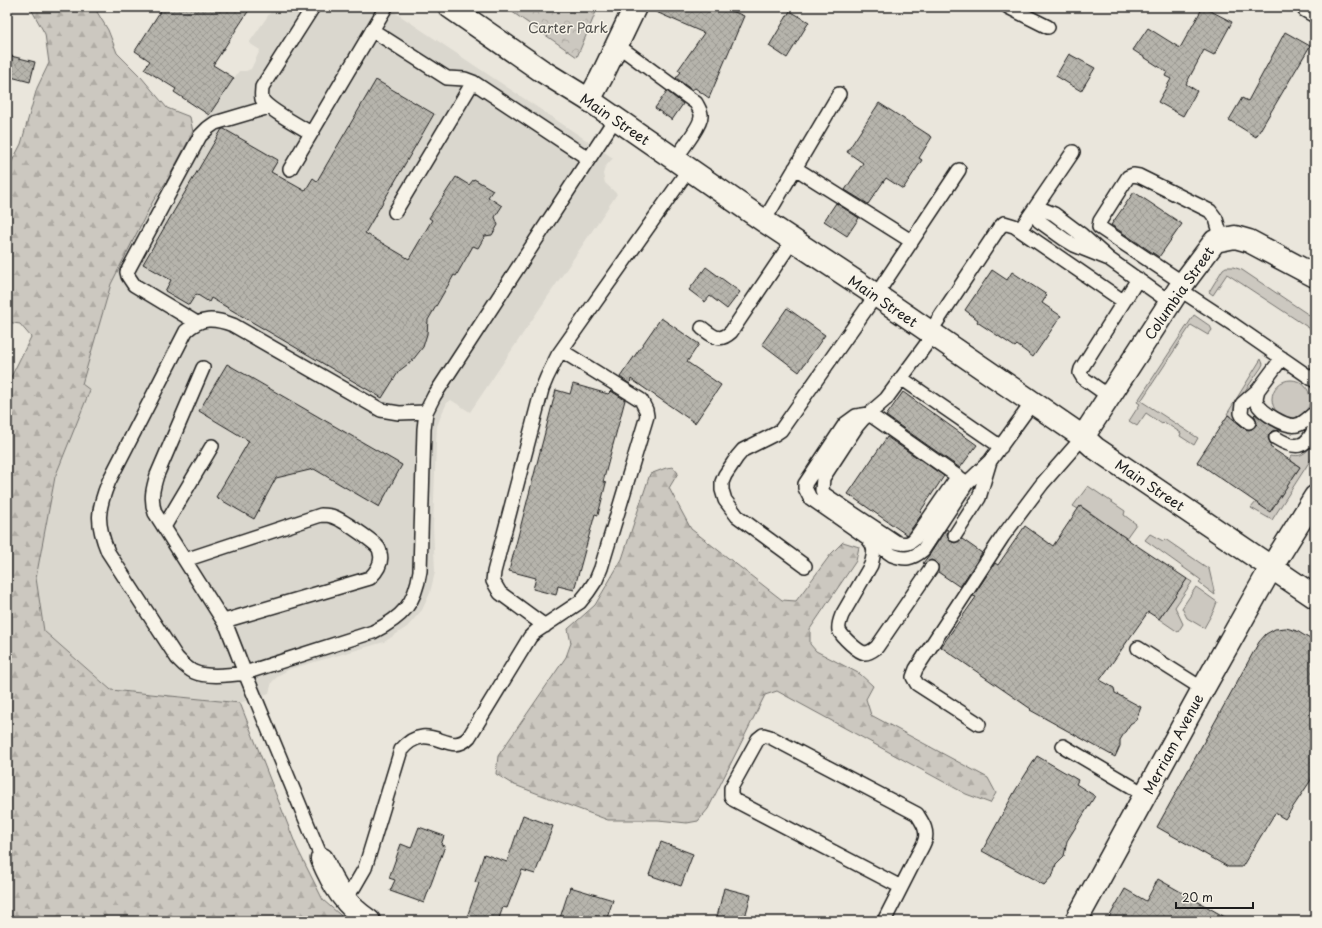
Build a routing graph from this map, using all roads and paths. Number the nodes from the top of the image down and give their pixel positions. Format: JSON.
{"nodes":[{"id":1,"x":313,"y":7,"type":"edge"},
{"id":2,"x":386,"y":7,"type":"edge"},
{"id":3,"x":450,"y":7,"type":"edge"},
{"id":4,"x":635,"y":7,"type":"edge"},
{"id":5,"x":1008,"y":7,"type":"edge"},
{"id":6,"x":1308,"y":7,"type":"edge"},
{"id":7,"x":1315,"y":11,"type":"edge"},
{"id":8,"x":1048,"y":27,"type":"dead end"},
{"id":9,"x":372,"y":30,"type":"junction"},
{"id":10,"x":617,"y":45,"type":"junction"},
{"id":11,"x":473,"y":82,"type":"junction"},
{"id":12,"x":839,"y":94,"type":"dead end"},
{"id":13,"x":588,"y":100,"type":"junction"},
{"id":14,"x":269,"y":107,"type":"junction"},
{"id":15,"x":615,"y":119,"type":"junction"},
{"id":16,"x":311,"y":133,"type":"junction"},
{"id":17,"x":1073,"y":152,"type":"dead end"},
{"id":18,"x":589,"y":159,"type":"junction"},
{"id":19,"x":682,"y":164,"type":"junction"},
{"id":20,"x":795,"y":168,"type":"junction"},
{"id":21,"x":290,"y":169,"type":"dead end"},
{"id":22,"x":959,"y":170,"type":"dead end"},
{"id":23,"x":1034,"y":210,"type":"junction"},
{"id":24,"x":395,"y":212,"type":"dead end"},
{"id":25,"x":764,"y":221,"type":"junction"},
{"id":26,"x":1020,"y":230,"type":"junction"},
{"id":27,"x":1222,"y":239,"type":"junction"},
{"id":28,"x":793,"y":240,"type":"junction"},
{"id":29,"x":911,"y":241,"type":"junction"},
{"id":30,"x":1315,"y":276,"type":"edge"},
{"id":31,"x":1138,"y":279,"type":"junction"},
{"id":32,"x":1178,"y":291,"type":"junction"},
{"id":33,"x":876,"y":295,"type":"junction"},
{"id":34,"x":1123,"y":301,"type":"junction"},
{"id":35,"x":197,"y":323,"type":"junction"},
{"id":36,"x":702,"y":328,"type":"dead end"},
{"id":37,"x":932,"y":333,"type":"junction"},
{"id":38,"x":562,"y":351,"type":"junction"},
{"id":39,"x":1282,"y":358,"type":"junction"},
{"id":40,"x":203,"y":368,"type":"dead end"},
{"id":41,"x":901,"y":378,"type":"junction"},
{"id":42,"x":1315,"y":382,"type":"edge"},
{"id":43,"x":1258,"y":390,"type":"junction"},
{"id":44,"x":1110,"y":397,"type":"junction"},
{"id":45,"x":1032,"y":403,"type":"junction"},
{"id":46,"x":426,"y":412,"type":"junction"},
{"id":47,"x":1315,"y":413,"type":"edge"},
{"id":48,"x":869,"y":414,"type":"junction"},
{"id":49,"x":1249,"y":422,"type":"dead end"},
{"id":50,"x":1315,"y":427,"type":"edge"},
{"id":51,"x":1083,"y":437,"type":"junction"},
{"id":52,"x":1276,"y":438,"type":"dead end"},
{"id":53,"x":212,"y":446,"type":"dead end"},
{"id":54,"x":1001,"y":447,"type":"junction"},
{"id":55,"x":990,"y":461,"type":"junction"},
{"id":56,"x":958,"y":475,"type":"junction"},
{"id":57,"x":1315,"y":497,"type":"edge"},
{"id":58,"x":164,"y":527,"type":"junction"},
{"id":59,"x":955,"y":535,"type":"dead end"},
{"id":60,"x":867,"y":537,"type":"junction"},
{"id":61,"x":185,"y":560,"type":"junction"},
{"id":62,"x":805,"y":566,"type":"dead end"},
{"id":63,"x":931,"y":568,"type":"dead end"},
{"id":64,"x":1271,"y":568,"type":"junction"},
{"id":65,"x":1315,"y":597,"type":"edge"},
{"id":66,"x":224,"y":621,"type":"junction"},
{"id":67,"x":545,"y":626,"type":"junction"},
{"id":68,"x":1138,"y":648,"type":"dead end"},
{"id":69,"x":245,"y":673,"type":"junction"},
{"id":70,"x":1203,"y":689,"type":"junction"},
{"id":71,"x":979,"y":724,"type":"dead end"},
{"id":72,"x":1062,"y":746,"type":"dead end"},
{"id":73,"x":1146,"y":794,"type":"junction"},
{"id":74,"x":322,"y":859,"type":"joint"},
{"id":75,"x":901,"y":887,"type":"junction"},
{"id":76,"x":344,"y":898,"type":"junction"},
{"id":77,"x":369,"y":921,"type":"edge"},
{"id":78,"x":884,"y":921,"type":"edge"},
{"id":79,"x":1076,"y":921,"type":"edge"}],
"edges":[{"from":1,"to":14,"type":"lane"},
{"from":2,"to":9,"type":"lane"},
{"from":3,"to":13,"type":"main road","name":"Main Street"},
{"from":4,"to":10,"type":"main road"},
{"from":5,"to":8,"type":"lane"},
{"from":6,"to":7,"type":"main road"},
{"from":9,"to":11,"type":"lane"},
{"from":9,"to":16,"type":"lane"},
{"from":10,"to":13,"type":"main road"},
{"from":10,"to":19,"type":"lane"},
{"from":11,"to":18,"type":"lane"},
{"from":11,"to":24,"type":"lane"},
{"from":12,"to":20,"type":"lane"},
{"from":13,"to":15,"type":"main road","name":"Main Street"},
{"from":14,"to":16,"type":"lane"},
{"from":14,"to":35,"type":"lane"},
{"from":15,"to":18,"type":"lane"},
{"from":15,"to":19,"type":"main road","name":"Main Street"},
{"from":16,"to":21,"type":"lane"},
{"from":17,"to":23,"type":"lane"},
{"from":18,"to":46,"type":"lane"},
{"from":19,"to":25,"type":"main road","name":"Main Street"},
{"from":19,"to":38,"type":"lane"},
{"from":20,"to":25,"type":"lane"},
{"from":20,"to":29,"type":"lane"},
{"from":22,"to":29,"type":"lane"},
{"from":23,"to":26,"type":"lane"},
{"from":23,"to":31,"type":"lane"},
{"from":25,"to":28,"type":"main road","name":"Main Street"},
{"from":26,"to":34,"type":"lane"},
{"from":26,"to":37,"type":"lane"},
{"from":27,"to":30,"type":"main road","name":"Columbia Street"},
{"from":27,"to":32,"type":"main road","name":"Columbia Street"},
{"from":27,"to":32,"type":"lane"},
{"from":28,"to":33,"type":"main road","name":"Main Street"},
{"from":28,"to":36,"type":"lane"},
{"from":29,"to":33,"type":"lane"},
{"from":31,"to":32,"type":"lane"},
{"from":31,"to":34,"type":"lane"},
{"from":32,"to":39,"type":"lane"},
{"from":32,"to":44,"type":"main road","name":"Columbia Street"},
{"from":33,"to":37,"type":"main road","name":"Main Street"},
{"from":33,"to":62,"type":"lane"},
{"from":34,"to":44,"type":"lane"},
{"from":35,"to":46,"type":"lane"},
{"from":35,"to":69,"type":"lane"},
{"from":37,"to":41,"type":"lane"},
{"from":37,"to":45,"type":"main road","name":"Main Street"},
{"from":38,"to":67,"type":"lane"},
{"from":38,"to":67,"type":"lane"},
{"from":39,"to":42,"type":"lane"},
{"from":39,"to":43,"type":"lane"},
{"from":40,"to":58,"type":"lane"},
{"from":41,"to":48,"type":"lane"},
{"from":41,"to":54,"type":"lane"},
{"from":43,"to":47,"type":"lane"},
{"from":43,"to":49,"type":"lane"},
{"from":44,"to":51,"type":"main road","name":"Columbia Street"},
{"from":45,"to":51,"type":"main road","name":"Main Street"},
{"from":45,"to":54,"type":"lane"},
{"from":46,"to":69,"type":"lane"},
{"from":48,"to":56,"type":"lane"},
{"from":48,"to":56,"type":"lane"},
{"from":48,"to":60,"type":"lane"},
{"from":50,"to":52,"type":"lane"},
{"from":51,"to":64,"type":"main road","name":"Main Street"},
{"from":51,"to":71,"type":"lane"},
{"from":53,"to":58,"type":"lane"},
{"from":54,"to":55,"type":"lane"},
{"from":55,"to":56,"type":"lane"},
{"from":55,"to":59,"type":"lane"},
{"from":56,"to":60,"type":"lane"},
{"from":57,"to":64,"type":"main road","name":"Merriam Avenue"},
{"from":58,"to":61,"type":"lane"},
{"from":60,"to":63,"type":"lane"},
{"from":61,"to":66,"type":"lane"},
{"from":61,"to":66,"type":"lane"},
{"from":64,"to":65,"type":"main road","name":"Main Street"},
{"from":64,"to":70,"type":"main road","name":"Merriam Avenue"},
{"from":66,"to":69,"type":"lane"},
{"from":67,"to":76,"type":"lane"},
{"from":68,"to":70,"type":"lane"},
{"from":69,"to":74,"type":"lane"},
{"from":70,"to":73,"type":"main road","name":"Merriam Avenue"},
{"from":72,"to":73,"type":"lane"},
{"from":73,"to":79,"type":"main road","name":"Merriam Avenue"},
{"from":74,"to":76,"type":"main road"},
{"from":75,"to":75,"type":"lane"},
{"from":75,"to":78,"type":"lane"},
{"from":76,"to":77,"type":"main road"}]}
